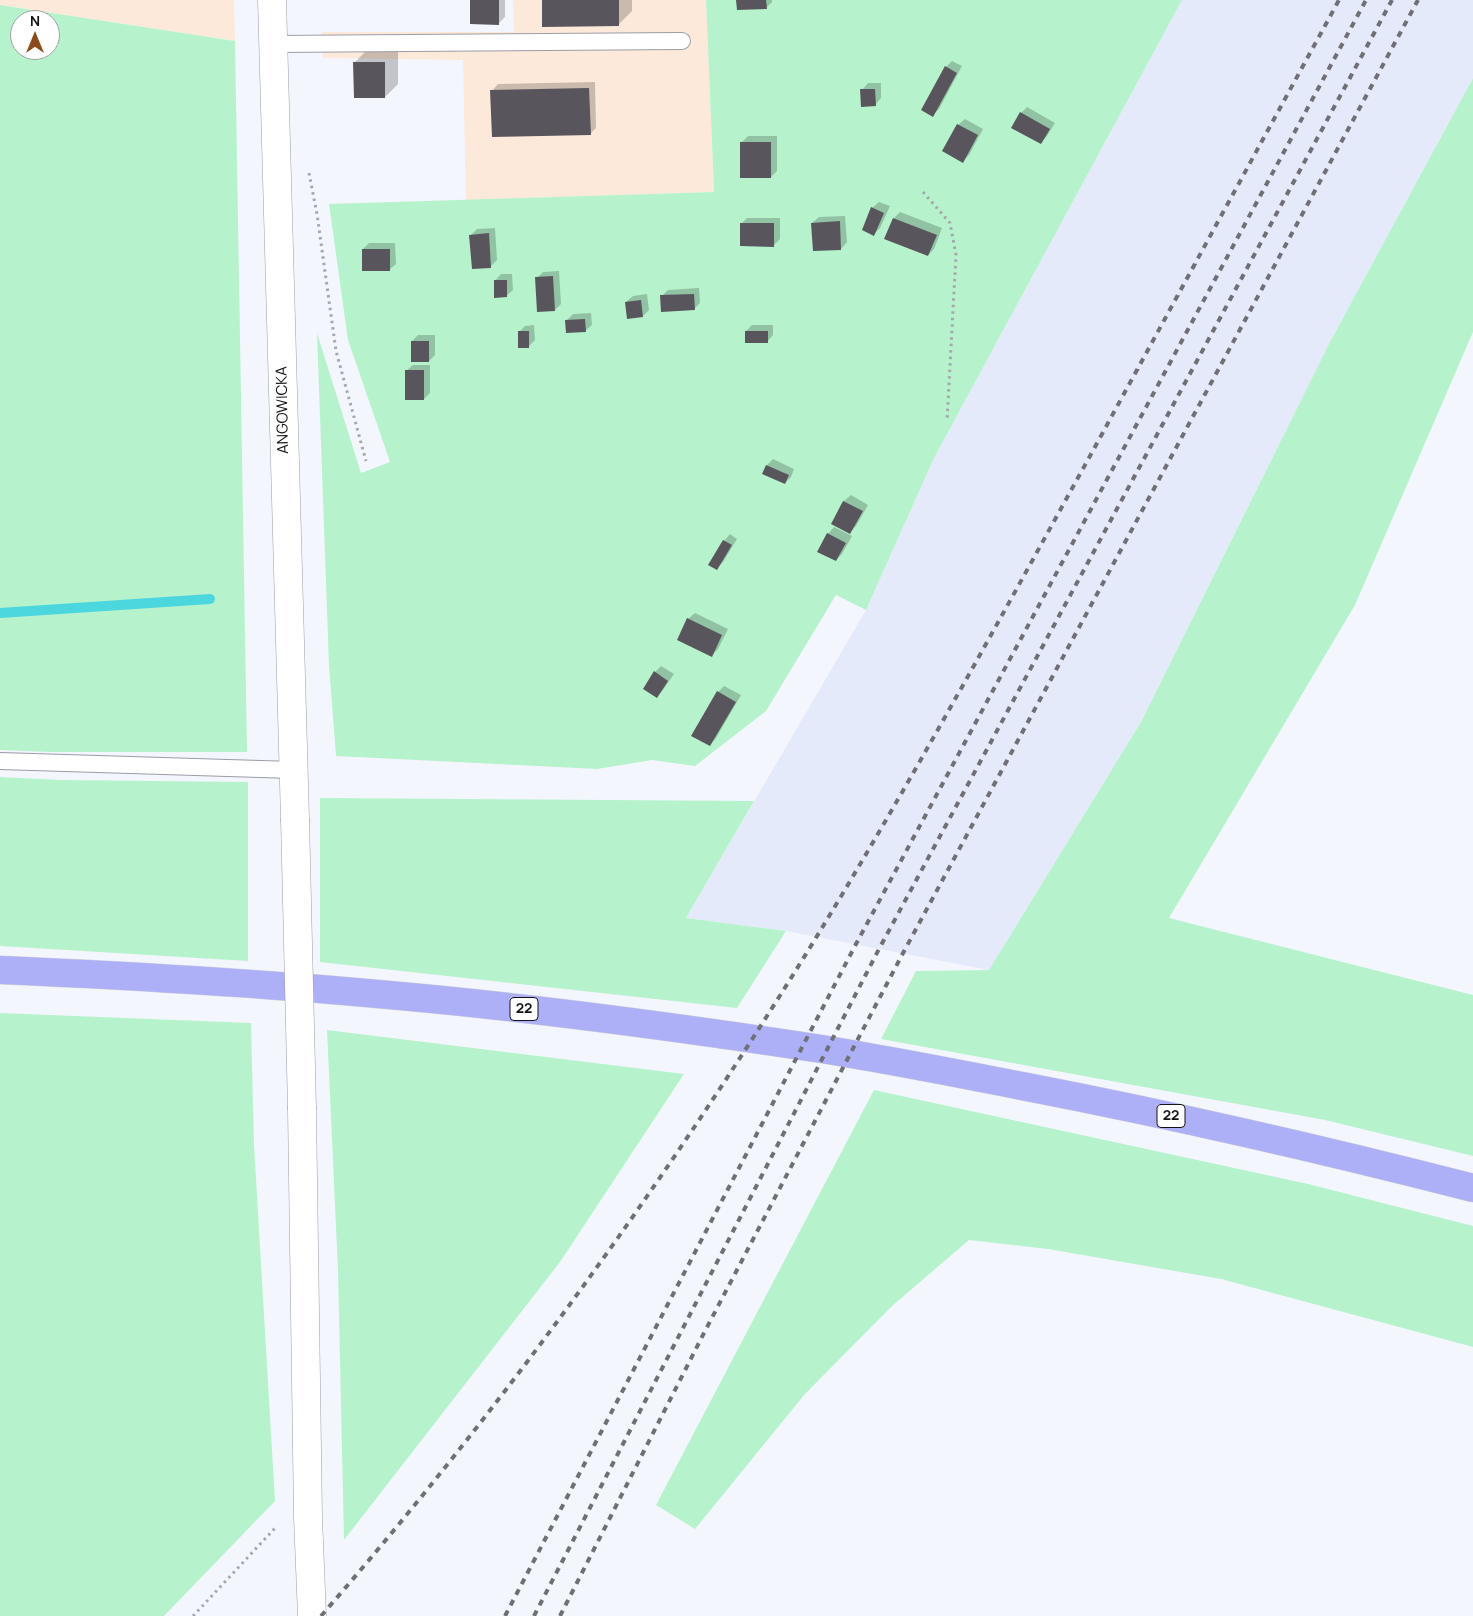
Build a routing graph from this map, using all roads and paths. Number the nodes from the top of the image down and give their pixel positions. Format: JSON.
{"nodes":[{"id":1,"x":272,"y":0,"type":"edge"},
{"id":2,"x":682,"y":42,"type":"dead end"},
{"id":3,"x":272,"y":44,"type":"junction"},
{"id":4,"x":308,"y":168,"type":"dead end"},
{"id":5,"x":924,"y":192,"type":"dead end"},
{"id":6,"x":947,"y":421,"type":"dead end"},
{"id":7,"x":366,"y":462,"type":"dead end"},
{"id":8,"x":0,"y":761,"type":"edge"},
{"id":9,"x":294,"y":770,"type":"junction"},
{"id":10,"x":0,"y":970,"type":"edge"},
{"id":11,"x":1473,"y":1188,"type":"edge"},
{"id":12,"x":308,"y":1517,"type":"junction"},
{"id":13,"x":193,"y":1616,"type":"edge"},
{"id":14,"x":312,"y":1616,"type":"edge"}],
"edges":[{"from":1,"to":3,"type":"street","name":"ANGOWICKA"},
{"from":2,"to":3,"type":"lane"},
{"from":3,"to":9,"type":"street","name":"ANGOWICKA"},
{"from":4,"to":7,"type":"path"},
{"from":5,"to":6,"type":"path"},
{"from":8,"to":9,"type":"lane"},
{"from":9,"to":12,"type":"street","name":"ANGOWICKA","bridge":true},
{"from":10,"to":11,"type":"main road","number":"22"},
{"from":12,"to":13,"type":"path"},
{"from":12,"to":14,"type":"street","name":"ANGOWICKA"}]}
